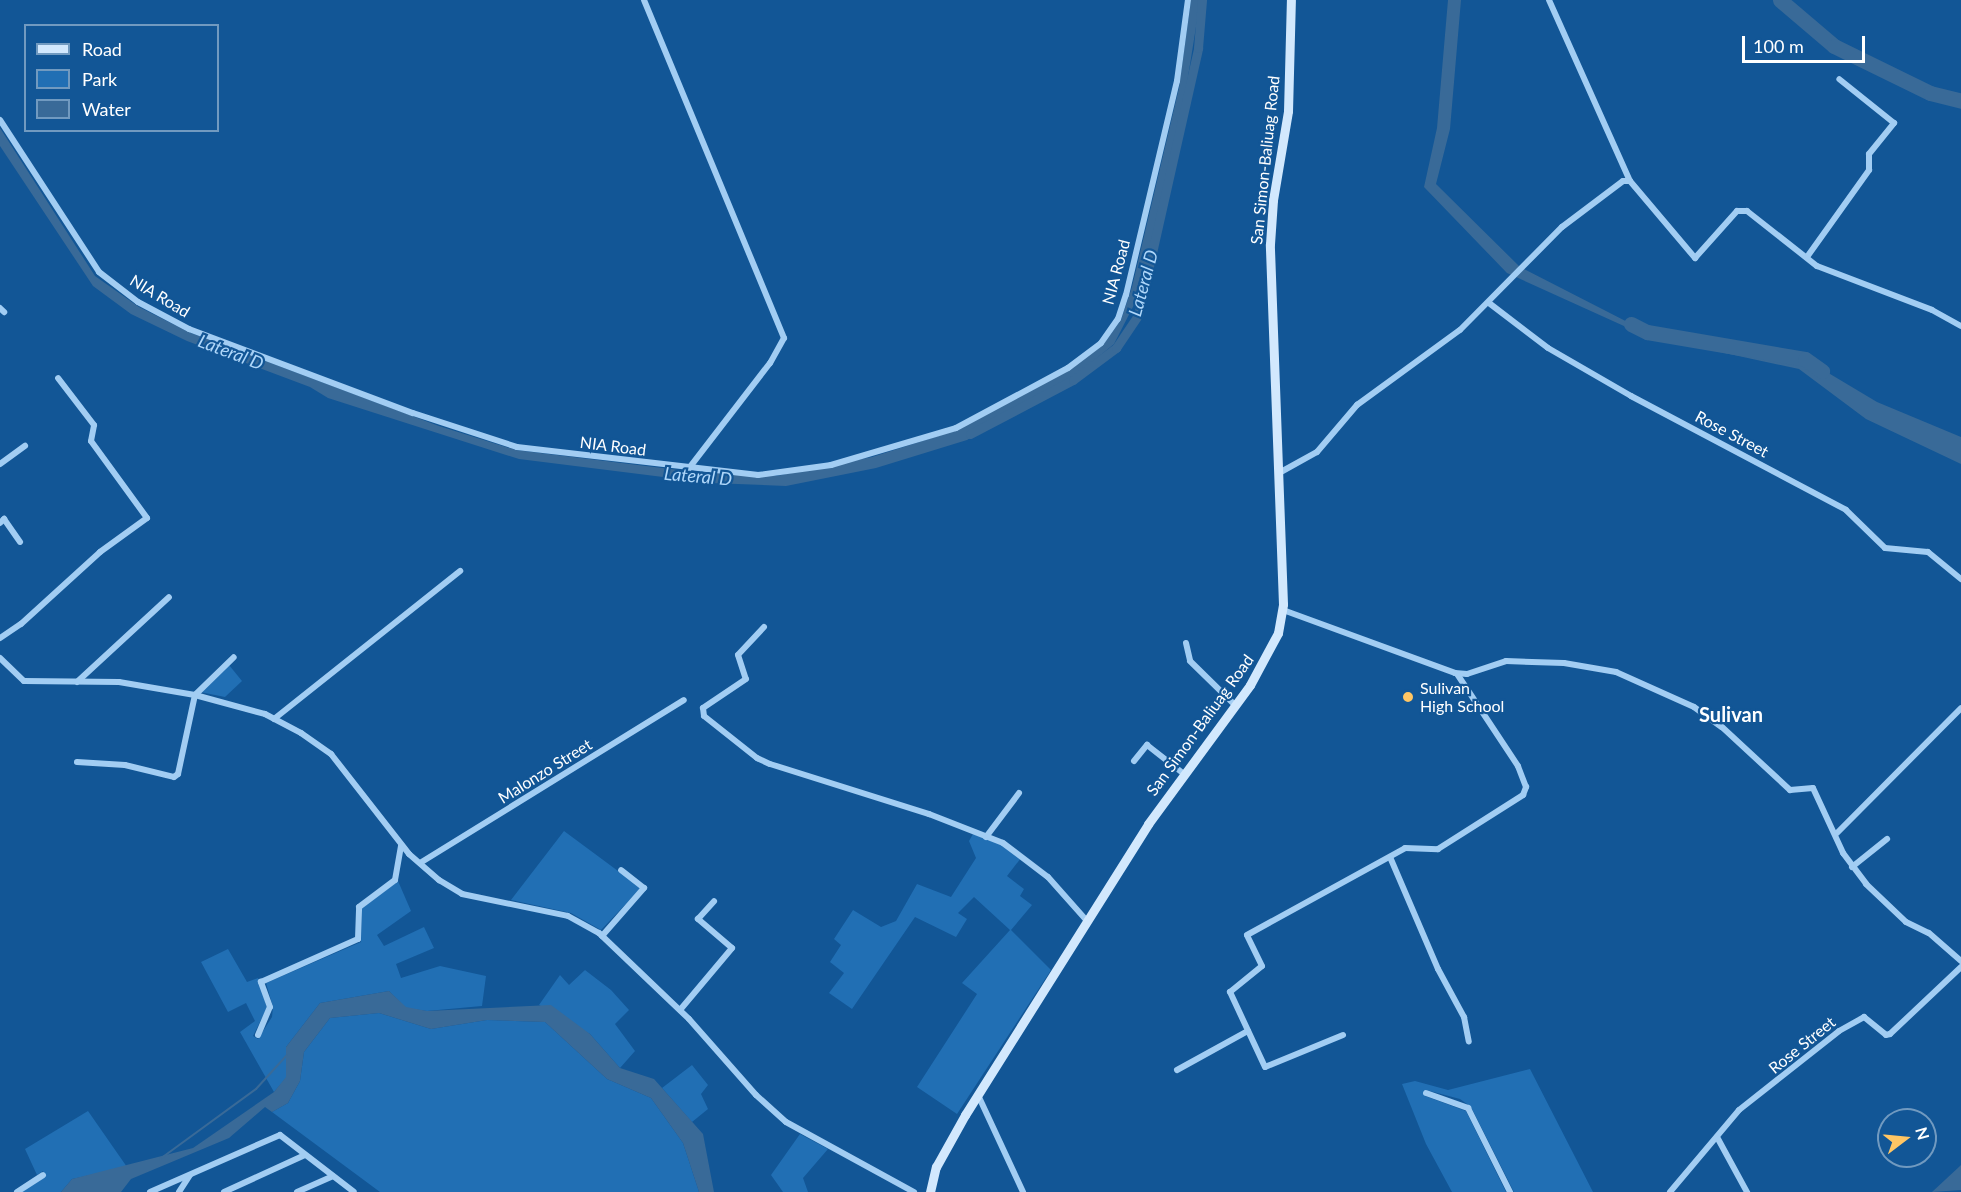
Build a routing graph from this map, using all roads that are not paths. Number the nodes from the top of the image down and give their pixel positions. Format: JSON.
{"nodes":[{"id":1,"x":644,"y":0,"type":"edge"},
{"id":2,"x":1188,"y":0,"type":"edge"},
{"id":3,"x":1291,"y":0,"type":"edge"},
{"id":4,"x":1549,"y":0,"type":"edge"},
{"id":5,"x":1839,"y":79,"type":"dead end"},
{"id":6,"x":0,"y":120,"type":"edge"},
{"id":7,"x":1630,"y":181,"type":"junction"},
{"id":8,"x":1807,"y":257,"type":"junction"},
{"id":9,"x":1489,"y":303,"type":"junction"},
{"id":10,"x":1961,"y":326,"type":"edge"},
{"id":11,"x":58,"y":378,"type":"dead end"},
{"id":12,"x":25,"y":446,"type":"dead end"},
{"id":13,"x":0,"y":464,"type":"edge"},
{"id":14,"x":689,"y":468,"type":"junction"},
{"id":15,"x":1279,"y":473,"type":"junction"},
{"id":16,"x":0,"y":523,"type":"edge"},
{"id":17,"x":20,"y":542,"type":"dead end"},
{"id":18,"x":460,"y":571,"type":"dead end"},
{"id":19,"x":1961,"y":579,"type":"edge"},
{"id":20,"x":169,"y":597,"type":"dead end"},
{"id":21,"x":1283,"y":610,"type":"junction"},
{"id":22,"x":764,"y":627,"type":"dead end"},
{"id":23,"x":0,"y":638,"type":"edge"},
{"id":24,"x":1186,"y":643,"type":"dead end"},
{"id":25,"x":234,"y":657,"type":"dead end"},
{"id":26,"x":0,"y":658,"type":"edge"},
{"id":27,"x":1457,"y":674,"type":"junction"},
{"id":28,"x":77,"y":681,"type":"junction"},
{"id":29,"x":195,"y":694,"type":"junction"},
{"id":30,"x":684,"y":700,"type":"dead end"},
{"id":31,"x":1235,"y":705,"type":"junction"},
{"id":32,"x":1961,"y":708,"type":"edge"},
{"id":33,"x":274,"y":719,"type":"junction"},
{"id":34,"x":1134,"y":761,"type":"dead end"},
{"id":35,"x":77,"y":762,"type":"dead end"},
{"id":36,"x":1184,"y":774,"type":"junction"},
{"id":37,"x":1019,"y":793,"type":"dead end"},
{"id":38,"x":1837,"y":833,"type":"junction"},
{"id":39,"x":986,"y":837,"type":"junction"},
{"id":40,"x":1887,"y":839,"type":"dead end"},
{"id":41,"x":401,"y":843,"type":"junction"},
{"id":42,"x":1390,"y":857,"type":"junction"},
{"id":43,"x":420,"y":863,"type":"junction"},
{"id":44,"x":1852,"y":867,"type":"junction"},
{"id":45,"x":621,"y":870,"type":"dead end"},
{"id":46,"x":714,"y":901,"type":"dead end"},
{"id":47,"x":1087,"y":921,"type":"junction"},
{"id":48,"x":602,"y":936,"type":"junction"},
{"id":49,"x":1961,"y":961,"type":"edge"},
{"id":50,"x":1961,"y":967,"type":"edge"},
{"id":51,"x":680,"y":1010,"type":"junction"},
{"id":52,"x":1248,"y":1031,"type":"junction"},
{"id":53,"x":258,"y":1035,"type":"dead end"},
{"id":54,"x":1343,"y":1035,"type":"dead end"},
{"id":55,"x":1468,"y":1042,"type":"dead end"},
{"id":56,"x":1177,"y":1070,"type":"dead end"},
{"id":57,"x":1426,"y":1093,"type":"dead end"},
{"id":58,"x":978,"y":1095,"type":"junction"},
{"id":59,"x":1717,"y":1137,"type":"junction"},
{"id":60,"x":305,"y":1155,"type":"junction"},
{"id":61,"x":191,"y":1174,"type":"junction"},
{"id":62,"x":43,"y":1175,"type":"dead end"},
{"id":63,"x":333,"y":1176,"type":"junction"},
{"id":64,"x":17,"y":1192,"type":"edge"},
{"id":65,"x":150,"y":1192,"type":"edge"},
{"id":66,"x":179,"y":1192,"type":"edge"},
{"id":67,"x":224,"y":1192,"type":"edge"},
{"id":68,"x":297,"y":1192,"type":"edge"},
{"id":69,"x":354,"y":1192,"type":"edge"},
{"id":70,"x":914,"y":1192,"type":"edge"},
{"id":71,"x":930,"y":1192,"type":"edge"},
{"id":72,"x":1023,"y":1192,"type":"edge"},
{"id":73,"x":1510,"y":1192,"type":"edge"},
{"id":74,"x":1670,"y":1192,"type":"edge"},
{"id":75,"x":1747,"y":1192,"type":"edge"}],
"edges":[{"from":1,"to":14,"type":"street"},
{"from":2,"to":14,"type":"street","name":"NIA Road"},
{"from":3,"to":15,"type":"main road","name":"San Simon-Baliuag Road"},
{"from":4,"to":7,"type":"street"},
{"from":5,"to":8,"type":"street"},
{"from":6,"to":14,"type":"street","name":"NIA Road"},
{"from":7,"to":8,"type":"street"},
{"from":7,"to":9,"type":"street"},
{"from":8,"to":10,"type":"street"},
{"from":9,"to":15,"type":"street"},
{"from":9,"to":19,"type":"street","name":"Rose Street"},
{"from":11,"to":23,"type":"street"},
{"from":12,"to":13,"type":"street"},
{"from":15,"to":21,"type":"main road","name":"San Simon-Baliuag Road"},
{"from":16,"to":17,"type":"street"},
{"from":18,"to":33,"type":"street"},
{"from":20,"to":28,"type":"street"},
{"from":21,"to":27,"type":"street"},
{"from":21,"to":31,"type":"main road","name":"San Simon-Baliuag Road"},
{"from":22,"to":39,"type":"street"},
{"from":24,"to":31,"type":"street"},
{"from":25,"to":29,"type":"street"},
{"from":26,"to":28,"type":"street"},
{"from":27,"to":38,"type":"street"},
{"from":27,"to":42,"type":"street"},
{"from":28,"to":29,"type":"street"},
{"from":29,"to":33,"type":"street"},
{"from":29,"to":35,"type":"street"},
{"from":30,"to":43,"type":"street","name":"Malonzo Street"},
{"from":31,"to":36,"type":"main road","name":"San Simon-Baliuag Road"},
{"from":32,"to":38,"type":"street"},
{"from":33,"to":41,"type":"street"},
{"from":34,"to":36,"type":"street"},
{"from":36,"to":47,"type":"main road","name":"San Simon-Baliuag Road"},
{"from":37,"to":39,"type":"street"},
{"from":38,"to":44,"type":"street"},
{"from":39,"to":47,"type":"street"},
{"from":40,"to":44,"type":"street"},
{"from":41,"to":43,"type":"street"},
{"from":41,"to":53,"type":"street"},
{"from":42,"to":52,"type":"street"},
{"from":42,"to":55,"type":"street"},
{"from":43,"to":48,"type":"street"},
{"from":44,"to":49,"type":"street"},
{"from":45,"to":48,"type":"street"},
{"from":46,"to":51,"type":"street"},
{"from":47,"to":58,"type":"main road","name":"San Simon-Baliuag Road"},
{"from":48,"to":51,"type":"street"},
{"from":50,"to":59,"type":"street","name":"Rose Street"},
{"from":51,"to":70,"type":"street"},
{"from":52,"to":54,"type":"street"},
{"from":52,"to":56,"type":"street"},
{"from":57,"to":73,"type":"street"},
{"from":58,"to":71,"type":"main road","name":"San Simon-Baliuag Road"},
{"from":58,"to":72,"type":"street"},
{"from":59,"to":74,"type":"street","name":"Rose Street"},
{"from":59,"to":75,"type":"street"},
{"from":60,"to":61,"type":"street"},
{"from":60,"to":63,"type":"street"},
{"from":60,"to":67,"type":"street"},
{"from":61,"to":65,"type":"street"},
{"from":61,"to":66,"type":"street"},
{"from":62,"to":64,"type":"street"},
{"from":63,"to":68,"type":"street"},
{"from":63,"to":69,"type":"street"}]}
